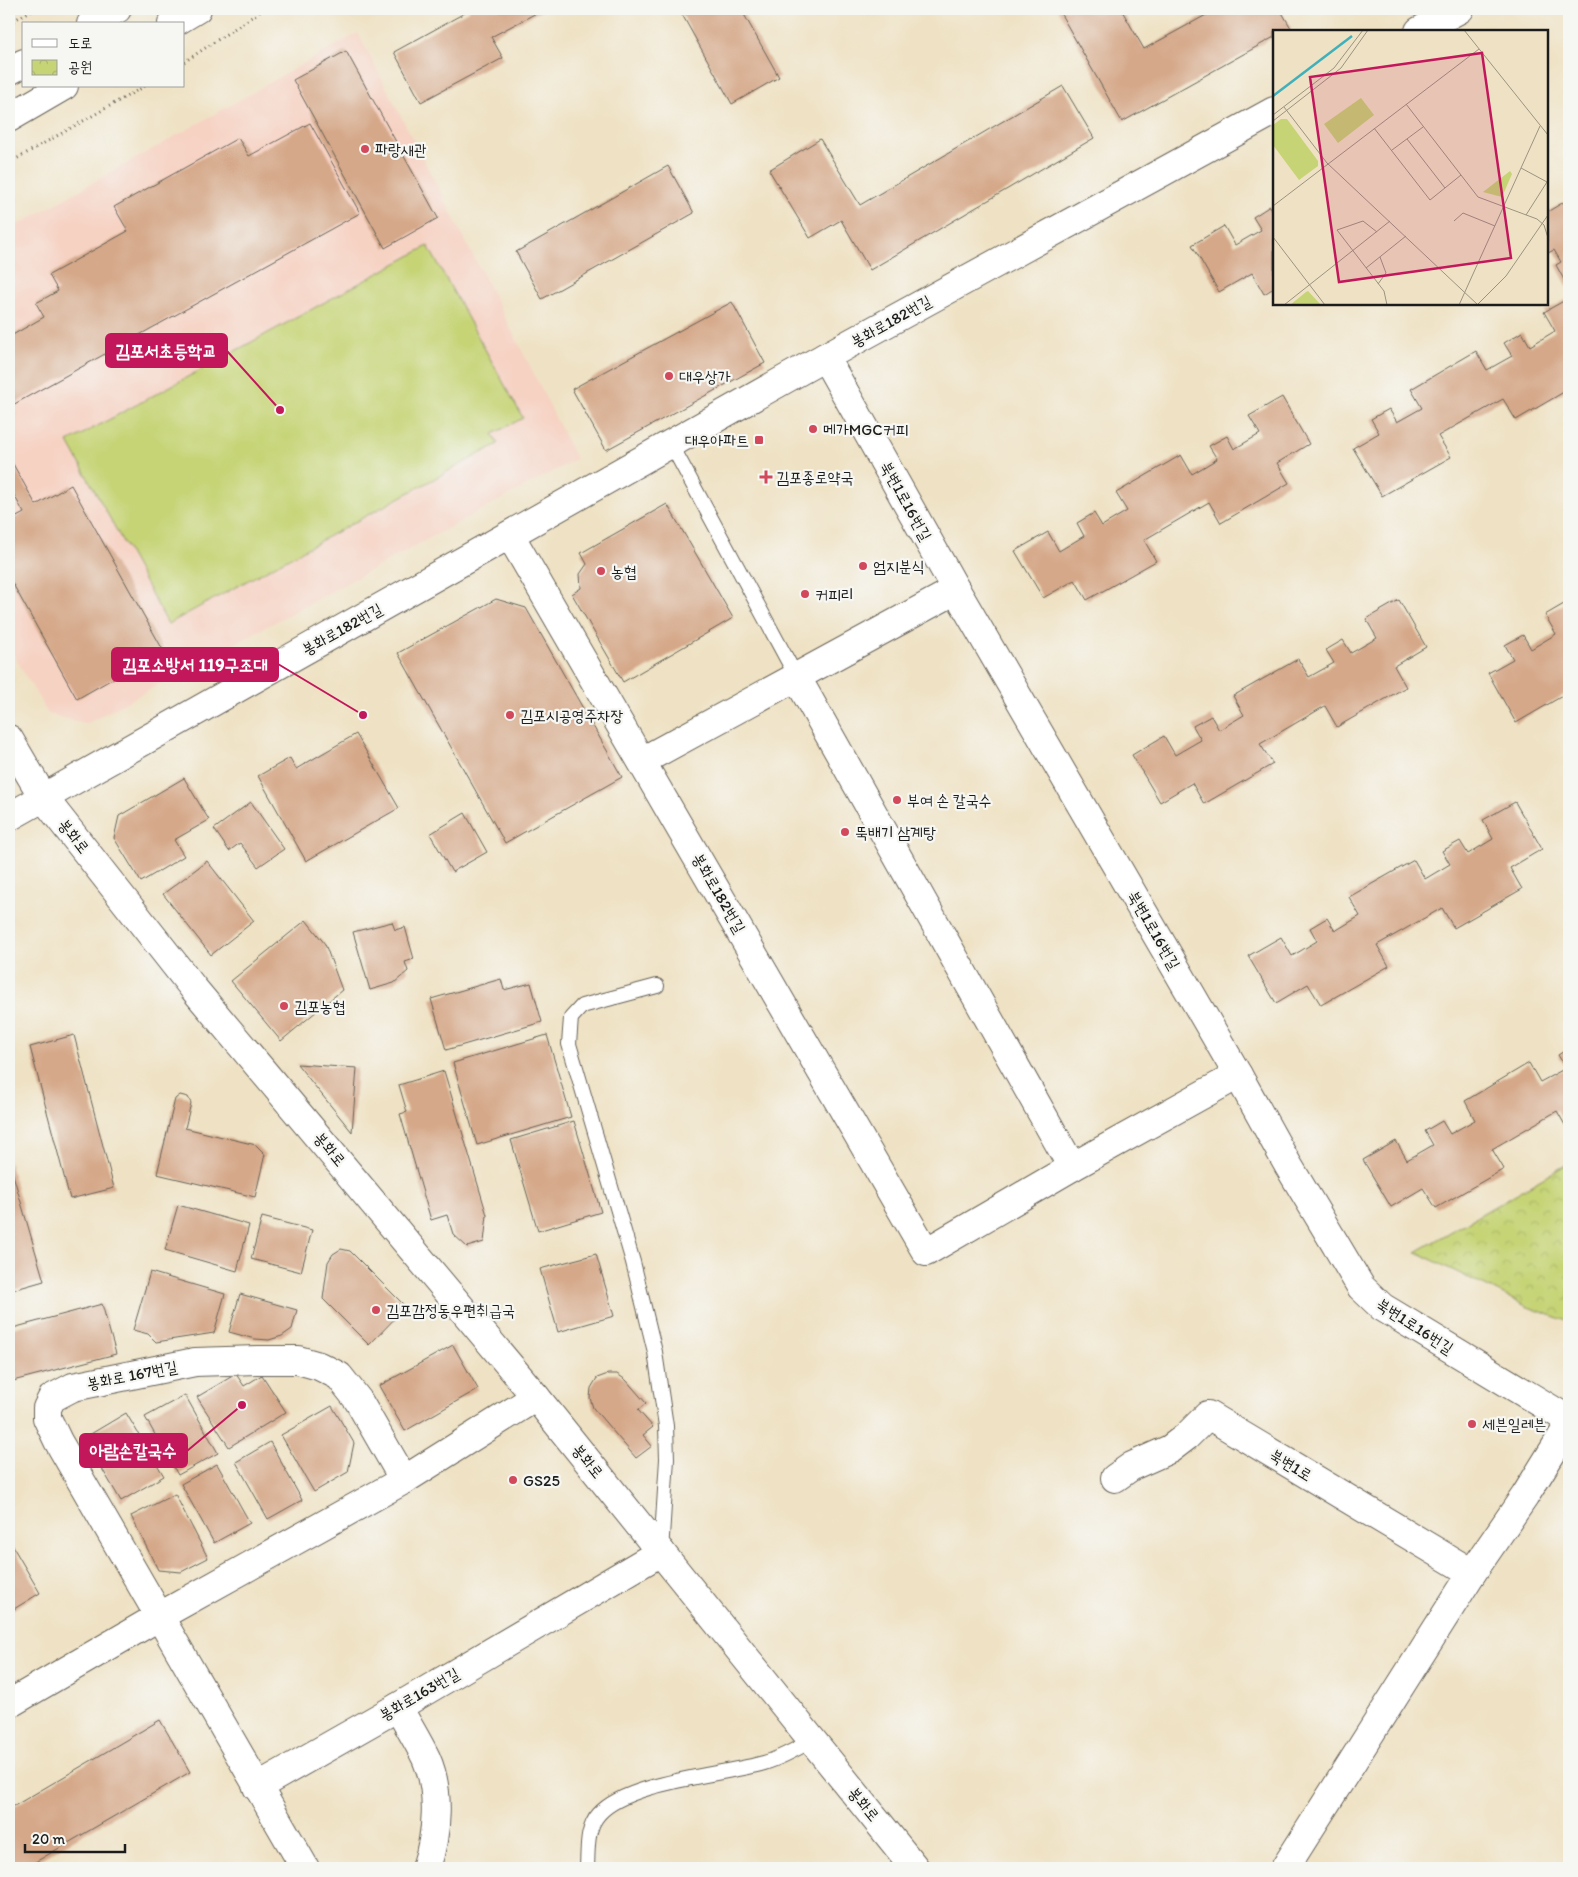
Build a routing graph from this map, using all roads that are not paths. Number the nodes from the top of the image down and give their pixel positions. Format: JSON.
{"nodes":[{"id":1,"x":117,"y":9,"type":"edge"},
{"id":2,"x":197,"y":9,"type":"edge"},
{"id":3,"x":1460,"y":9,"type":"edge"},
{"id":4,"x":95,"y":22,"type":"edge"},
{"id":5,"x":175,"y":22,"type":"edge"},
{"id":6,"x":1421,"y":30,"type":"edge"},
{"id":7,"x":22,"y":64,"type":"edge"},
{"id":8,"x":9,"y":71,"type":"edge"},
{"id":9,"x":61,"y":88,"type":"edge"},
{"id":10,"x":1273,"y":112,"type":"edge"},
{"id":11,"x":9,"y":118,"type":"edge"},
{"id":12,"x":825,"y":357,"type":"junction"},
{"id":13,"x":671,"y":444,"type":"junction"},
{"id":14,"x":510,"y":535,"type":"junction"},
{"id":15,"x":956,"y":590,"type":"junction"},
{"id":16,"x":796,"y":676,"type":"junction"},
{"id":17,"x":9,"y":739,"type":"edge"},
{"id":18,"x":642,"y":761,"type":"junction"},
{"id":19,"x":43,"y":797,"type":"junction"},
{"id":20,"x":9,"y":817,"type":"edge"},
{"id":21,"x":657,"y":986,"type":"dead end"},
{"id":22,"x":1238,"y":1075,"type":"junction"},
{"id":23,"x":1072,"y":1167,"type":"junction"},
{"id":24,"x":536,"y":1397,"type":"junction"},
{"id":25,"x":1569,"y":1420,"type":"edge"},
{"id":26,"x":1569,"y":1425,"type":"edge"},
{"id":27,"x":1115,"y":1478,"type":"dead end"},
{"id":28,"x":404,"y":1480,"type":"junction"},
{"id":29,"x":661,"y":1552,"type":"junction"},
{"id":30,"x":1472,"y":1573,"type":"junction"},
{"id":31,"x":160,"y":1616,"type":"junction"},
{"id":32,"x":9,"y":1704,"type":"edge"},
{"id":33,"x":398,"y":1707,"type":"junction"},
{"id":34,"x":812,"y":1740,"type":"junction"},
{"id":35,"x":257,"y":1787,"type":"junction"},
{"id":36,"x":305,"y":1868,"type":"edge"},
{"id":37,"x":426,"y":1868,"type":"edge"},
{"id":38,"x":587,"y":1868,"type":"edge"},
{"id":39,"x":915,"y":1868,"type":"edge"},
{"id":40,"x":1285,"y":1868,"type":"edge"}],
"edges":[{"from":1,"to":4,"type":"street"},
{"from":2,"to":5,"type":"street"},
{"from":3,"to":6,"type":"street"},
{"from":7,"to":8,"type":"street"},
{"from":9,"to":11,"type":"street"},
{"from":10,"to":12,"type":"street","name":"봉화로182번길"},
{"from":12,"to":13,"type":"street","name":"봉화로182번길"},
{"from":12,"to":15,"type":"street","name":"북변1로16번길"},
{"from":13,"to":14,"type":"street","name":"봉화로182번길"},
{"from":13,"to":16,"type":"lane"},
{"from":14,"to":18,"type":"street","name":"봉화로182번길"},
{"from":14,"to":19,"type":"street","name":"봉화로182번길"},
{"from":15,"to":16,"type":"street"},
{"from":15,"to":22,"type":"street","name":"북변1로16번길"},
{"from":16,"to":18,"type":"street"},
{"from":16,"to":23,"type":"street"},
{"from":17,"to":19,"type":"street","name":"봉화로"},
{"from":18,"to":23,"type":"street","name":"봉화로182번길"},
{"from":19,"to":20,"type":"street","name":"봉화로182번길"},
{"from":19,"to":24,"type":"street","name":"봉화로"},
{"from":21,"to":29,"type":"lane"},
{"from":22,"to":23,"type":"street"},
{"from":22,"to":25,"type":"street","name":"북변1로16번길"},
{"from":24,"to":28,"type":"street"},
{"from":24,"to":29,"type":"street","name":"봉화로"},
{"from":26,"to":30,"type":"street"},
{"from":27,"to":30,"type":"street","name":"북변1로"},
{"from":28,"to":31,"type":"street"},
{"from":28,"to":31,"type":"street","name":"봉화로 167번길"},
{"from":29,"to":33,"type":"street","name":"봉화로163번길"},
{"from":29,"to":34,"type":"street","name":"봉화로"},
{"from":30,"to":40,"type":"street"},
{"from":31,"to":32,"type":"street"},
{"from":31,"to":35,"type":"street","name":"봉화로 167번길"},
{"from":33,"to":35,"type":"street","name":"봉화로163번길"},
{"from":33,"to":37,"type":"street"},
{"from":34,"to":38,"type":"lane"},
{"from":34,"to":39,"type":"street","name":"봉화로"},
{"from":35,"to":36,"type":"street"}]}
